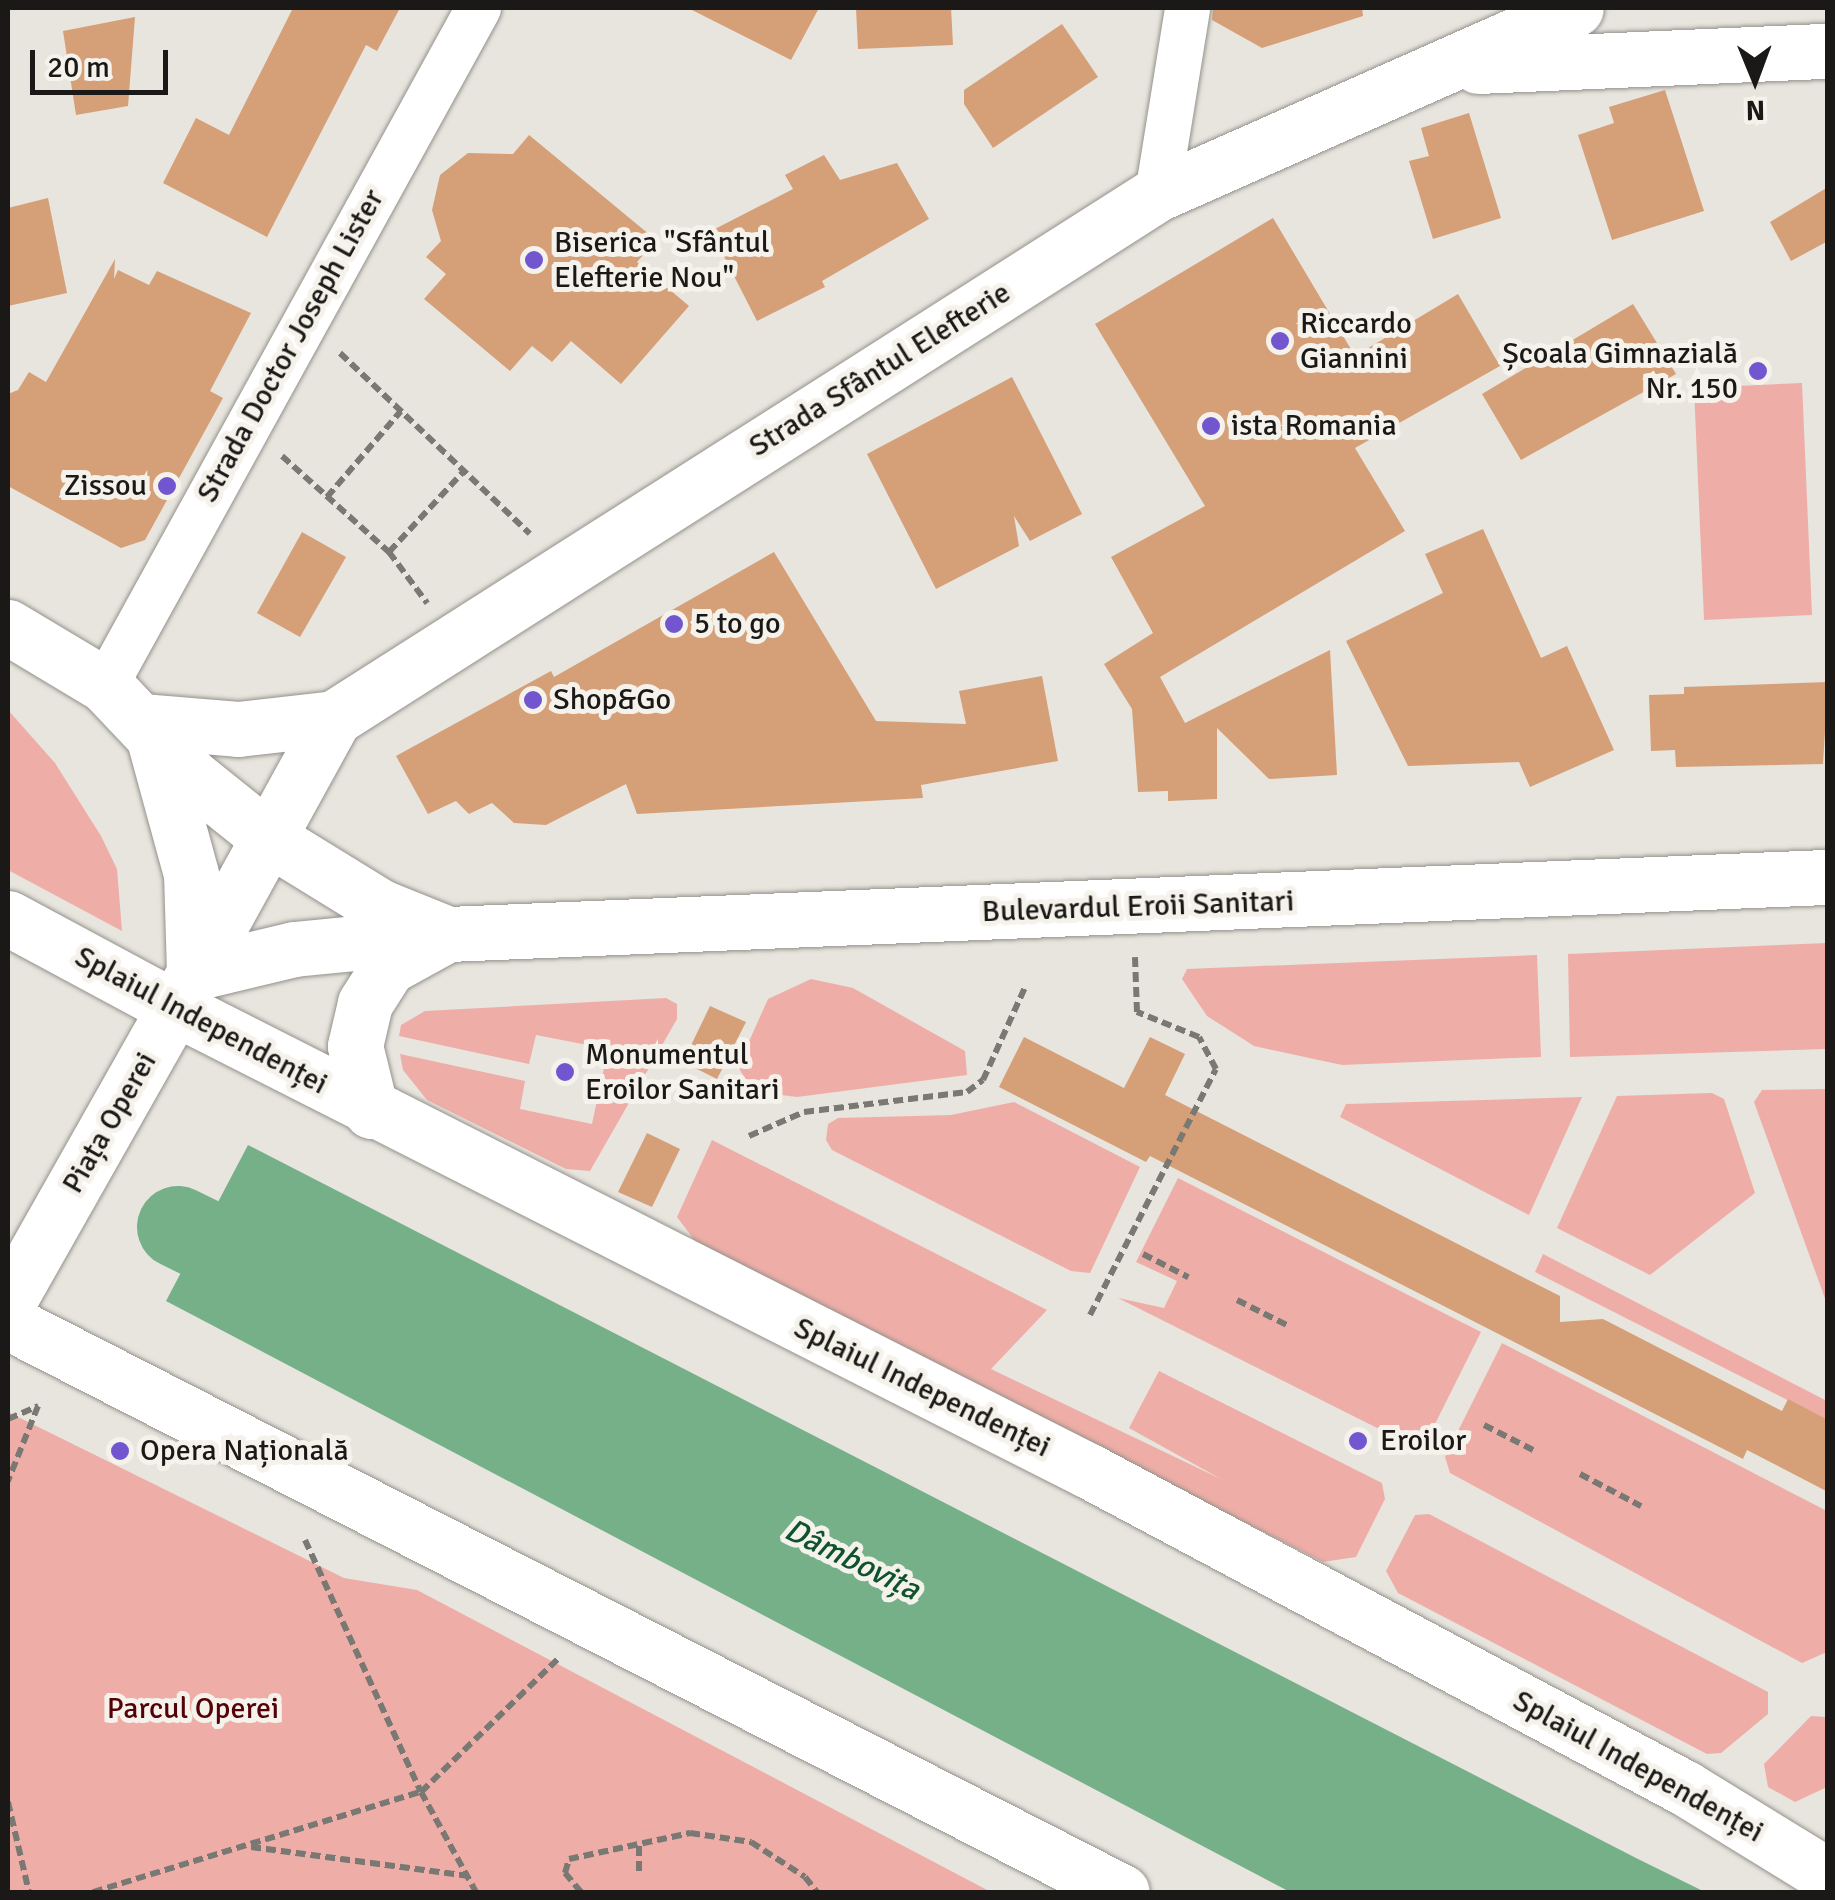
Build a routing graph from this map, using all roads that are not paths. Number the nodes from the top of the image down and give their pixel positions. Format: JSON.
{"nodes":[{"id":1,"x":478,"y":8,"type":"edge"},
{"id":2,"x":1186,"y":8,"type":"edge"},
{"id":3,"x":1576,"y":8,"type":"edge"},
{"id":4,"x":1828,"y":51,"type":"edge"},
{"id":5,"x":1450,"y":67,"type":"junction"},
{"id":6,"x":1157,"y":194,"type":"junction"},
{"id":7,"x":8,"y":627,"type":"edge"},
{"id":8,"x":133,"y":715,"type":"junction"},
{"id":9,"x":334,"y":718,"type":"junction"},
{"id":10,"x":266,"y":837,"type":"junction"},
{"id":11,"x":1828,"y":877,"type":"edge"},
{"id":12,"x":8,"y":918,"type":"edge"},
{"id":13,"x":448,"y":934,"type":"junction"},
{"id":14,"x":185,"y":990,"type":"junction"},
{"id":15,"x":371,"y":1111,"type":"junction"},
{"id":16,"x":8,"y":1302,"type":"edge"},
{"id":17,"x":8,"y":1322,"type":"edge"},
{"id":18,"x":1828,"y":1876,"type":"edge"},
{"id":19,"x":1122,"y":1892,"type":"edge"}],
"edges":[{"from":1,"to":8,"type":"street","name":"Strada Doctor Joseph Lister"},
{"from":2,"to":6,"type":"street"},
{"from":3,"to":5,"type":"main road","name":"Strada Sfântul Elefterie"},
{"from":4,"to":5,"type":"main road","name":"Strada Sfântul Elefterie"},
{"from":5,"to":6,"type":"main road","name":"Strada Sfântul Elefterie"},
{"from":6,"to":9,"type":"main road","name":"Strada Sfântul Elefterie"},
{"from":7,"to":8,"type":"main road","name":"Bulevardul Eroii Sanitari"},
{"from":8,"to":9,"type":"main road","name":"Strada Sfântul Elefterie"},
{"from":8,"to":10,"type":"main road","name":"Bulevardul Eroii Sanitari"},
{"from":8,"to":14,"type":"main road"},
{"from":9,"to":10,"type":"main road","name":"Strada Sfântul Elefterie"},
{"from":10,"to":13,"type":"main road","name":"Bulevardul Eroii Sanitari"},
{"from":10,"to":14,"type":"main road","name":"Piața Operei"},
{"from":11,"to":13,"type":"main road","name":"Bulevardul Eroii Sanitari"},
{"from":12,"to":14,"type":"main road","name":"Splaiul Independenței"},
{"from":13,"to":14,"type":"main road","name":"Bulevardul Eroii Sanitari"},
{"from":13,"to":15,"type":"main road"},
{"from":14,"to":15,"type":"main road","name":"Splaiul Independenței"},
{"from":14,"to":16,"type":"main road","name":"Piața Operei"},
{"from":15,"to":18,"type":"main road","name":"Splaiul Independenței"},
{"from":17,"to":19,"type":"main road"}]}
